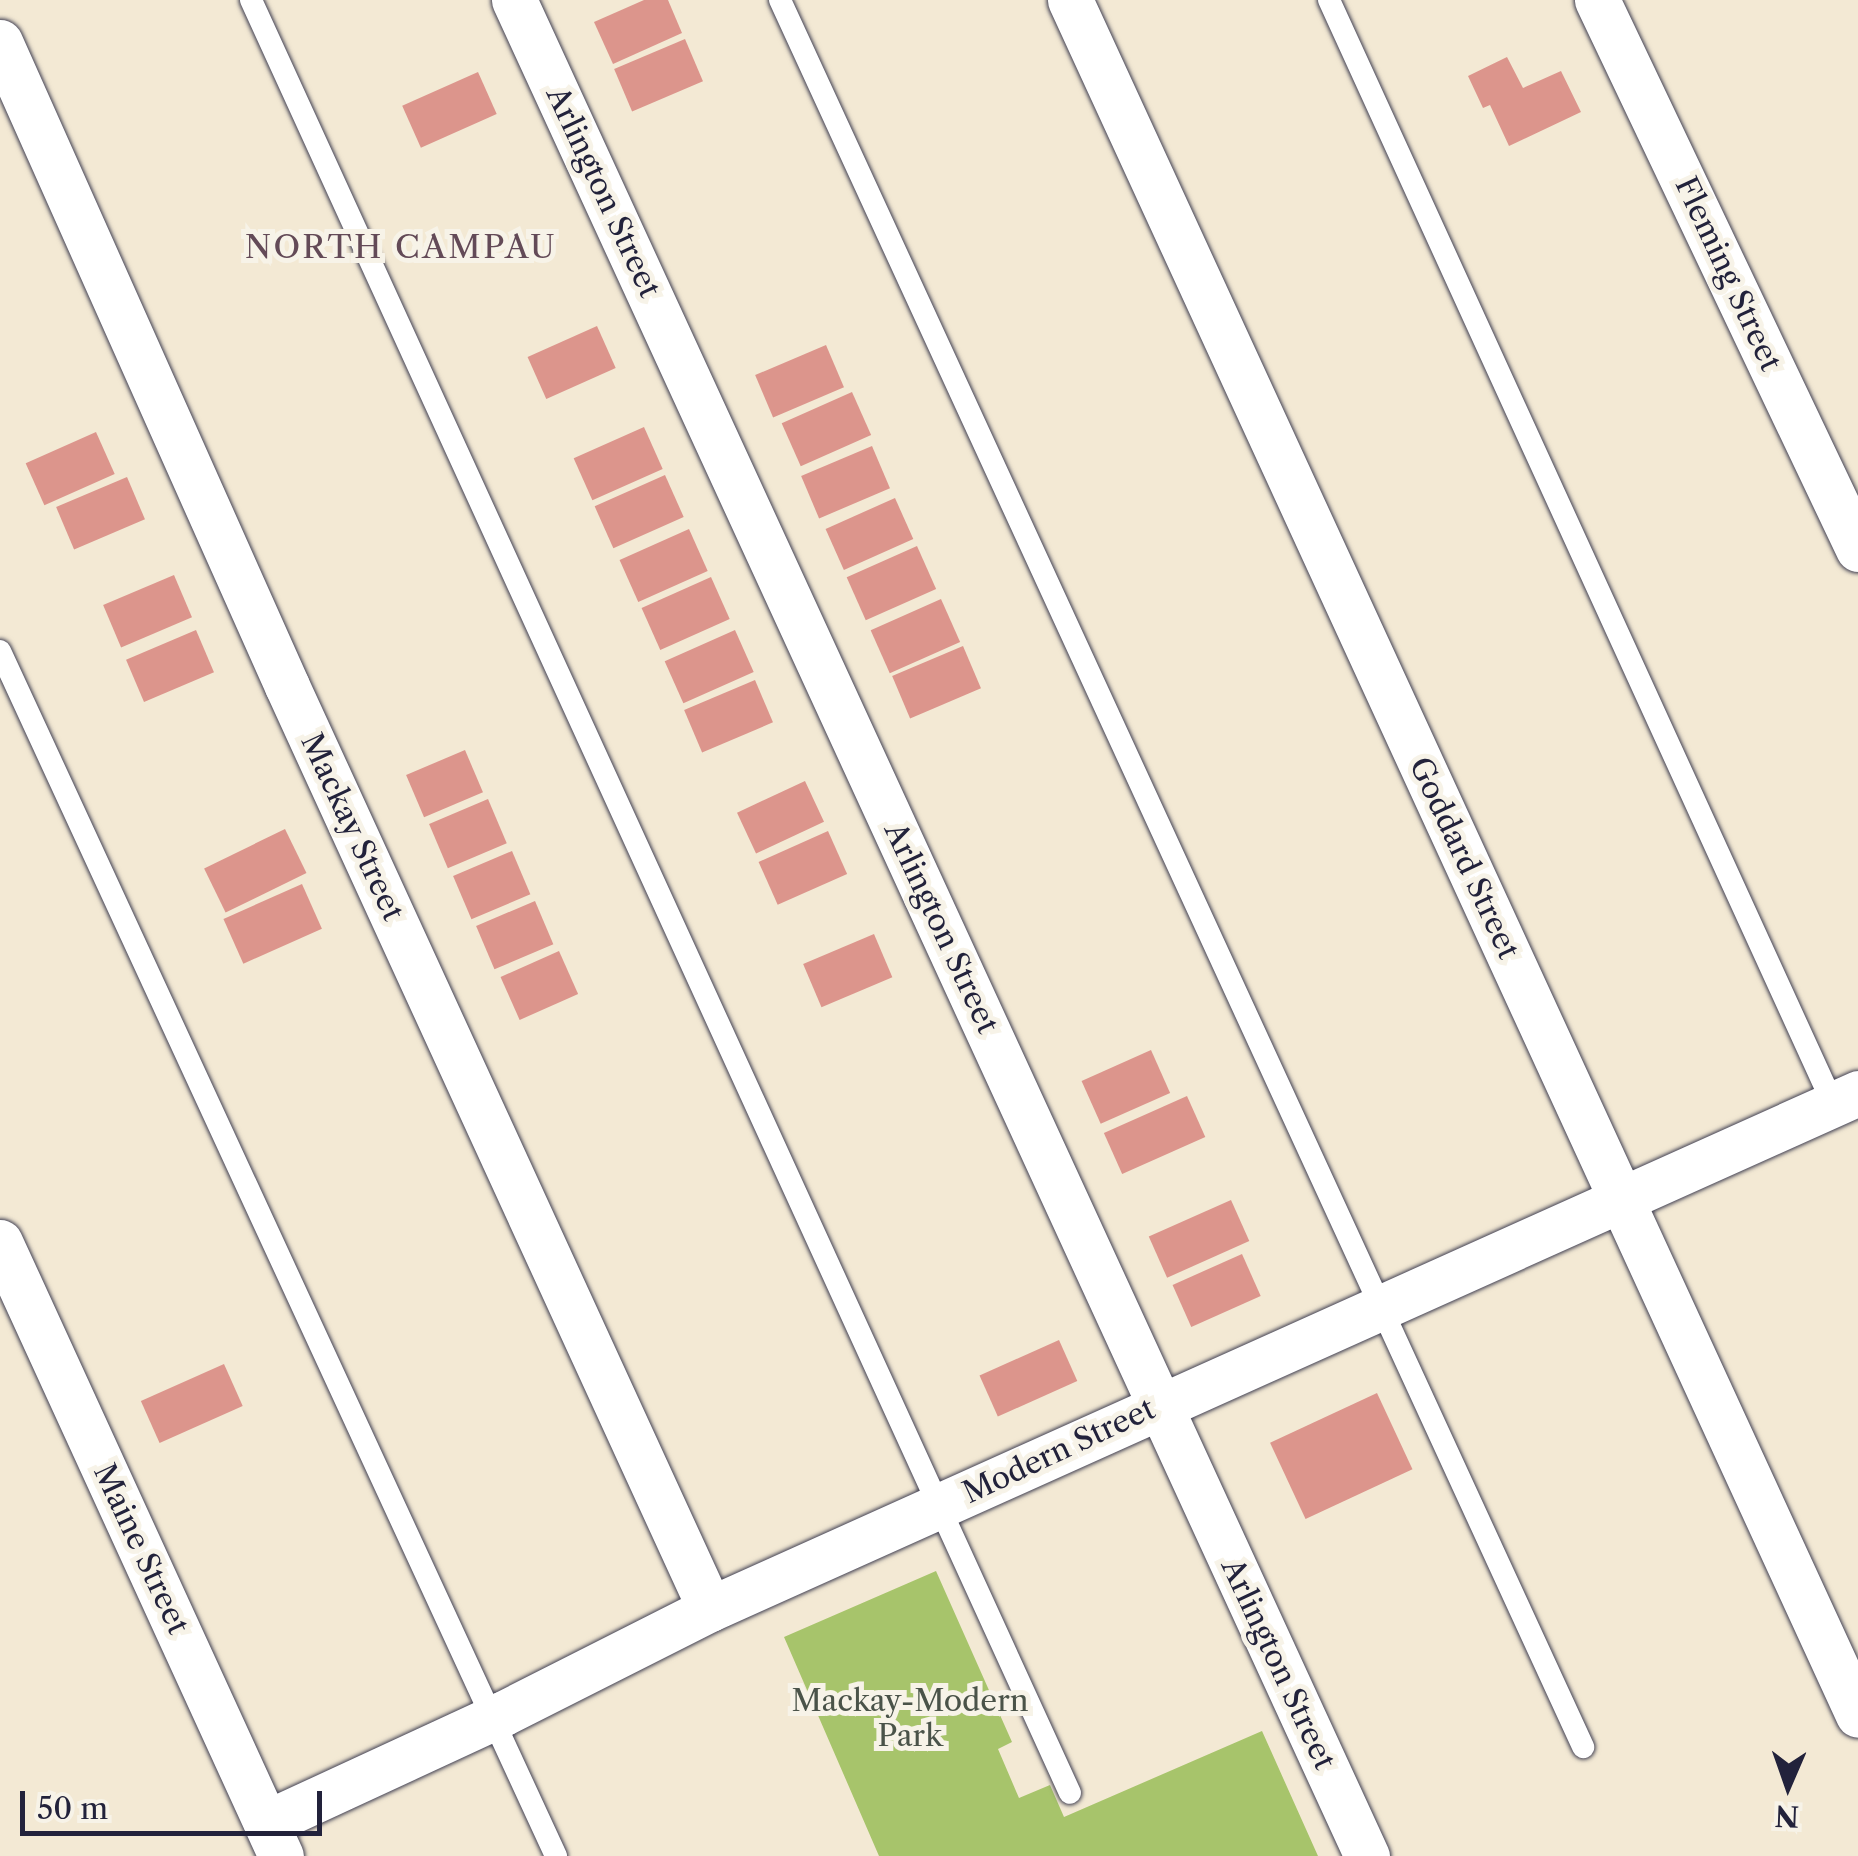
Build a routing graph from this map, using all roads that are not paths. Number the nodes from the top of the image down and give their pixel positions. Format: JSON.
{"nodes":[{"id":1,"x":251,"y":0,"type":"edge"},
{"id":2,"x":514,"y":0,"type":"edge"},
{"id":3,"x":780,"y":0,"type":"edge"},
{"id":4,"x":1070,"y":0,"type":"edge"},
{"id":5,"x":1329,"y":0,"type":"edge"},
{"id":6,"x":1597,"y":0,"type":"edge"},
{"id":7,"x":0,"y":42,"type":"edge"},
{"id":8,"x":1858,"y":549,"type":"edge"},
{"id":9,"x":0,"y":651,"type":"edge"},
{"id":10,"x":1846,"y":1098,"type":"edge"},
{"id":11,"x":1621,"y":1200,"type":"junction"},
{"id":12,"x":0,"y":1242,"type":"edge"},
{"id":13,"x":1380,"y":1307,"type":"junction"},
{"id":14,"x":1158,"y":1405,"type":"junction"},
{"id":15,"x":939,"y":1505,"type":"junction"},
{"id":16,"x":710,"y":1609,"type":"junction"},
{"id":17,"x":1858,"y":1715,"type":"edge"},
{"id":18,"x":492,"y":1718,"type":"junction"},
{"id":19,"x":1583,"y":1747,"type":"dead end"},
{"id":20,"x":1070,"y":1793,"type":"dead end"},
{"id":21,"x":273,"y":1839,"type":"edge"},
{"id":22,"x":556,"y":1856,"type":"edge"},
{"id":23,"x":1367,"y":1856,"type":"edge"}],
"edges":[{"from":1,"to":15,"type":"lane"},
{"from":2,"to":14,"type":"street","name":"Arlington Street"},
{"from":3,"to":13,"type":"lane"},
{"from":4,"to":11,"type":"street","name":"Goddard Street"},
{"from":5,"to":10,"type":"lane"},
{"from":6,"to":8,"type":"street","name":"Fleming Street"},
{"from":7,"to":16,"type":"street","name":"Mackay Street"},
{"from":9,"to":18,"type":"lane"},
{"from":10,"to":11,"type":"street","name":"Modern Street"},
{"from":11,"to":13,"type":"street","name":"Modern Street"},
{"from":11,"to":17,"type":"street","name":"Goddard Street"},
{"from":12,"to":21,"type":"street","name":"Maine Street"},
{"from":13,"to":14,"type":"street","name":"Modern Street"},
{"from":13,"to":19,"type":"lane"},
{"from":14,"to":15,"type":"street","name":"Modern Street"},
{"from":14,"to":23,"type":"street","name":"Arlington Street"},
{"from":15,"to":16,"type":"street","name":"Modern Street"},
{"from":15,"to":20,"type":"lane"},
{"from":16,"to":18,"type":"street","name":"Modern Street"},
{"from":18,"to":21,"type":"street","name":"Modern Street"},
{"from":18,"to":22,"type":"lane"}]}
